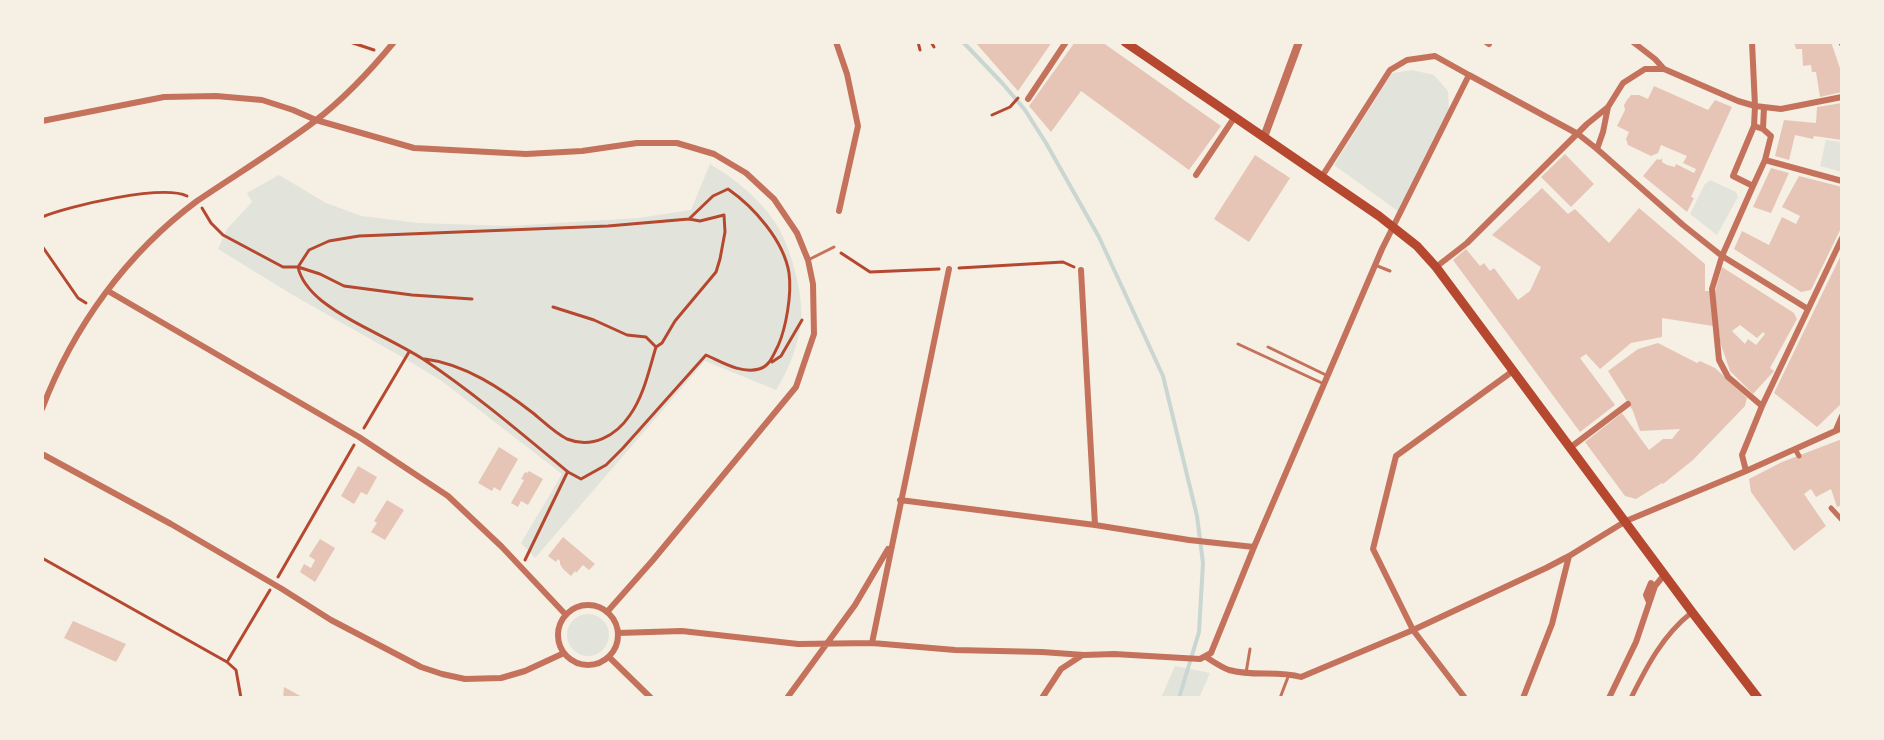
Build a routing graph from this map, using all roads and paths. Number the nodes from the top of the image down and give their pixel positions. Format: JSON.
{"nodes":[{"id":1,"x":350,"y":42,"type":"edge"},
{"id":2,"x":394,"y":42,"type":"edge"},
{"id":3,"x":836,"y":42,"type":"edge"},
{"id":4,"x":918,"y":42,"type":"edge"},
{"id":5,"x":931,"y":42,"type":"edge"},
{"id":6,"x":1066,"y":42,"type":"edge"},
{"id":7,"x":1125,"y":42,"type":"edge"},
{"id":8,"x":1299,"y":42,"type":"edge"},
{"id":9,"x":1633,"y":42,"type":"edge"},
{"id":10,"x":1752,"y":42,"type":"edge"},
{"id":11,"x":934,"y":47,"type":"dead end"},
{"id":12,"x":920,"y":50,"type":"dead end"},
{"id":13,"x":385,"y":54,"type":"junction"},
{"id":14,"x":1664,"y":69,"type":"junction"},
{"id":15,"x":1469,"y":75,"type":"junction"},
{"id":16,"x":1025,"y":97,"type":"joint"},
{"id":17,"x":1842,"y":97,"type":"edge"},
{"id":18,"x":1755,"y":106,"type":"junction"},
{"id":19,"x":1608,"y":107,"type":"junction"},
{"id":20,"x":1764,"y":107,"type":"junction"},
{"id":21,"x":992,"y":115,"type":"dead end"},
{"id":22,"x":1234,"y":118,"type":"junction"},
{"id":23,"x":316,"y":120,"type":"junction"},
{"id":24,"x":42,"y":121,"type":"edge"},
{"id":25,"x":1754,"y":126,"type":"junction"},
{"id":26,"x":1763,"y":129,"type":"junction"},
{"id":27,"x":1578,"y":134,"type":"junction"},
{"id":28,"x":1264,"y":137,"type":"junction"},
{"id":29,"x":1597,"y":149,"type":"junction"},
{"id":30,"x":1765,"y":160,"type":"junction"},
{"id":31,"x":1196,"y":175,"type":"dead end"},
{"id":32,"x":1321,"y":178,"type":"junction"},
{"id":33,"x":1842,"y":181,"type":"edge"},
{"id":34,"x":1753,"y":186,"type":"junction"},
{"id":35,"x":197,"y":201,"type":"junction"},
{"id":36,"x":839,"y":211,"type":"dead end"},
{"id":37,"x":42,"y":217,"type":"edge"},
{"id":38,"x":689,"y":219,"type":"junction"},
{"id":39,"x":1392,"y":226,"type":"junction"},
{"id":40,"x":1842,"y":238,"type":"edge"},
{"id":41,"x":42,"y":246,"type":"edge"},
{"id":42,"x":834,"y":247,"type":"dead end"},
{"id":43,"x":1722,"y":256,"type":"junction"},
{"id":44,"x":808,"y":260,"type":"junction"},
{"id":45,"x":1375,"y":265,"type":"junction"},
{"id":46,"x":298,"y":267,"type":"junction"},
{"id":47,"x":1436,"y":267,"type":"junction"},
{"id":48,"x":949,"y":269,"type":"dead end"},
{"id":49,"x":1081,"y":270,"type":"dead end"},
{"id":50,"x":1390,"y":271,"type":"dead end"},
{"id":51,"x":108,"y":291,"type":"junction"},
{"id":52,"x":472,"y":299,"type":"dead end"},
{"id":53,"x":553,"y":307,"type":"dead end"},
{"id":54,"x":94,"y":309,"type":"junction"},
{"id":55,"x":1808,"y":309,"type":"junction"},
{"id":56,"x":802,"y":320,"type":"dead end"},
{"id":57,"x":1238,"y":344,"type":"dead end"},
{"id":58,"x":656,"y":347,"type":"junction"},
{"id":59,"x":1268,"y":347,"type":"dead end"},
{"id":60,"x":409,"y":352,"type":"junction"},
{"id":61,"x":421,"y":358,"type":"junction"},
{"id":62,"x":768,"y":364,"type":"junction"},
{"id":63,"x":1513,"y":371,"type":"junction"},
{"id":64,"x":1328,"y":376,"type":"junction"},
{"id":65,"x":1324,"y":384,"type":"junction"},
{"id":66,"x":1628,"y":404,"type":"dead end"},
{"id":67,"x":1762,"y":406,"type":"junction"},
{"id":68,"x":42,"y":409,"type":"edge"},
{"id":69,"x":1842,"y":416,"type":"edge"},
{"id":70,"x":1839,"y":429,"type":"edge"},
{"id":71,"x":359,"y":437,"type":"junction"},
{"id":72,"x":1571,"y":447,"type":"junction"},
{"id":73,"x":42,"y":454,"type":"edge"},
{"id":74,"x":1746,"y":471,"type":"junction"},
{"id":75,"x":568,"y":472,"type":"junction"},
{"id":76,"x":900,"y":500,"type":"junction"},
{"id":77,"x":1831,"y":508,"type":"dead end"},
{"id":78,"x":1842,"y":520,"type":"edge"},
{"id":79,"x":1626,"y":521,"type":"junction"},
{"id":80,"x":1095,"y":525,"type":"junction"},
{"id":81,"x":892,"y":542,"type":"junction"},
{"id":82,"x":1254,"y":547,"type":"junction"},
{"id":83,"x":1569,"y":556,"type":"junction"},
{"id":84,"x":42,"y":558,"type":"edge"},
{"id":85,"x":521,"y":567,"type":"junction"},
{"id":86,"x":1665,"y":574,"type":"junction"},
{"id":87,"x":1651,"y":583,"type":"dead end"},
{"id":88,"x":273,"y":584,"type":"junction"},
{"id":89,"x":1649,"y":603,"type":"junction"},
{"id":90,"x":607,"y":612,"type":"junction"},
{"id":91,"x":1692,"y":612,"type":"junction"},
{"id":92,"x":566,"y":615,"type":"junction"},
{"id":93,"x":1413,"y":630,"type":"junction"},
{"id":94,"x":618,"y":633,"type":"junction"},
{"id":95,"x":827,"y":643,"type":"junction"},
{"id":96,"x":872,"y":643,"type":"junction"},
{"id":97,"x":1250,"y":649,"type":"dead end"},
{"id":98,"x":564,"y":653,"type":"junction"},
{"id":99,"x":1084,"y":655,"type":"junction"},
{"id":100,"x":609,"y":657,"type":"junction"},
{"id":101,"x":1203,"y":658,"type":"junction"},
{"id":102,"x":227,"y":662,"type":"junction"},
{"id":103,"x":1246,"y":673,"type":"junction"},
{"id":104,"x":1290,"y":673,"type":"junction"},
{"id":105,"x":241,"y":698,"type":"edge"},
{"id":106,"x":651,"y":698,"type":"edge"},
{"id":107,"x":787,"y":698,"type":"edge"},
{"id":108,"x":1042,"y":698,"type":"edge"},
{"id":109,"x":1280,"y":698,"type":"edge"},
{"id":110,"x":1465,"y":698,"type":"edge"},
{"id":111,"x":1523,"y":698,"type":"edge"},
{"id":112,"x":1609,"y":698,"type":"edge"},
{"id":113,"x":1631,"y":698,"type":"edge"},
{"id":114,"x":1758,"y":698,"type":"edge"}],
"edges":[{"from":1,"to":13,"type":"path"},
{"from":2,"to":13,"type":"street"},
{"from":3,"to":36,"type":"street"},
{"from":4,"to":12,"type":"path"},
{"from":5,"to":11,"type":"path"},
{"from":6,"to":16,"type":"street"},
{"from":7,"to":22,"type":"main road"},
{"from":8,"to":28,"type":"street"},
{"from":9,"to":14,"type":"street"},
{"from":10,"to":18,"type":"street"},
{"from":13,"to":23,"type":"street"},
{"from":14,"to":18,"type":"street"},
{"from":14,"to":19,"type":"street"},
{"from":15,"to":27,"type":"street"},
{"from":15,"to":32,"type":"street"},
{"from":15,"to":39,"type":"street"},
{"from":16,"to":21,"type":"path"},
{"from":17,"to":20,"type":"street"},
{"from":18,"to":20,"type":"street"},
{"from":18,"to":25,"type":"street"},
{"from":19,"to":27,"type":"street"},
{"from":19,"to":29,"type":"street"},
{"from":20,"to":26,"type":"street"},
{"from":22,"to":28,"type":"main road"},
{"from":22,"to":31,"type":"street"},
{"from":23,"to":24,"type":"street"},
{"from":23,"to":35,"type":"street"},
{"from":23,"to":44,"type":"street"},
{"from":25,"to":26,"type":"street"},
{"from":25,"to":34,"type":"street"},
{"from":26,"to":30,"type":"street"},
{"from":27,"to":29,"type":"street"},
{"from":27,"to":47,"type":"street"},
{"from":28,"to":32,"type":"main road"},
{"from":29,"to":43,"type":"street"},
{"from":30,"to":33,"type":"street"},
{"from":30,"to":34,"type":"street"},
{"from":32,"to":39,"type":"main road"},
{"from":34,"to":43,"type":"street"},
{"from":35,"to":37,"type":"path"},
{"from":35,"to":46,"type":"path"},
{"from":35,"to":51,"type":"street"},
{"from":38,"to":46,"type":"path"},
{"from":38,"to":58,"type":"path"},
{"from":38,"to":62,"type":"path"},
{"from":39,"to":45,"type":"street"},
{"from":39,"to":47,"type":"main road"},
{"from":40,"to":55,"type":"street"},
{"from":41,"to":54,"type":"path"},
{"from":42,"to":44,"type":"lane"},
{"from":43,"to":55,"type":"street"},
{"from":43,"to":67,"type":"street"},
{"from":44,"to":90,"type":"street"},
{"from":45,"to":50,"type":"lane"},
{"from":45,"to":64,"type":"street"},
{"from":46,"to":52,"type":"path"},
{"from":46,"to":60,"type":"path"},
{"from":47,"to":63,"type":"main road"},
{"from":48,"to":76,"type":"street"},
{"from":49,"to":80,"type":"street"},
{"from":51,"to":54,"type":"street"},
{"from":51,"to":71,"type":"street"},
{"from":53,"to":58,"type":"path"},
{"from":54,"to":68,"type":"street"},
{"from":55,"to":67,"type":"street"},
{"from":56,"to":62,"type":"path"},
{"from":57,"to":65,"type":"lane"},
{"from":58,"to":61,"type":"path"},
{"from":59,"to":64,"type":"lane"},
{"from":60,"to":61,"type":"path"},
{"from":60,"to":71,"type":"path"},
{"from":61,"to":75,"type":"path"},
{"from":62,"to":75,"type":"path"},
{"from":63,"to":72,"type":"main road"},
{"from":63,"to":93,"type":"street"},
{"from":64,"to":65,"type":"street"},
{"from":65,"to":82,"type":"street"},
{"from":66,"to":72,"type":"street"},
{"from":67,"to":74,"type":"street"},
{"from":69,"to":70,"type":"street"},
{"from":70,"to":74,"type":"street"},
{"from":71,"to":85,"type":"street"},
{"from":71,"to":88,"type":"path"},
{"from":72,"to":79,"type":"main road"},
{"from":73,"to":88,"type":"street"},
{"from":74,"to":79,"type":"street"},
{"from":75,"to":85,"type":"path"},
{"from":76,"to":80,"type":"street"},
{"from":76,"to":81,"type":"street"},
{"from":77,"to":78,"type":"street"},
{"from":79,"to":83,"type":"street"},
{"from":79,"to":86,"type":"main road"},
{"from":80,"to":82,"type":"street"},
{"from":81,"to":95,"type":"street"},
{"from":81,"to":96,"type":"street"},
{"from":82,"to":101,"type":"street"},
{"from":83,"to":93,"type":"street"},
{"from":83,"to":111,"type":"street"},
{"from":84,"to":102,"type":"path"},
{"from":85,"to":92,"type":"street"},
{"from":86,"to":89,"type":"street"},
{"from":86,"to":91,"type":"main road"},
{"from":87,"to":89,"type":"street"},
{"from":88,"to":98,"type":"street"},
{"from":88,"to":102,"type":"path"},
{"from":89,"to":112,"type":"street"},
{"from":90,"to":92,"type":"street"},
{"from":90,"to":94,"type":"street"},
{"from":91,"to":113,"type":"street"},
{"from":91,"to":114,"type":"main road"},
{"from":92,"to":98,"type":"street"},
{"from":93,"to":104,"type":"street"},
{"from":93,"to":110,"type":"street"},
{"from":94,"to":95,"type":"street"},
{"from":94,"to":100,"type":"street"},
{"from":95,"to":96,"type":"street"},
{"from":95,"to":107,"type":"street"},
{"from":96,"to":99,"type":"street"},
{"from":97,"to":103,"type":"lane"},
{"from":98,"to":100,"type":"street"},
{"from":99,"to":101,"type":"street"},
{"from":99,"to":108,"type":"street"},
{"from":100,"to":106,"type":"street"},
{"from":101,"to":103,"type":"street"},
{"from":102,"to":105,"type":"path"},
{"from":103,"to":104,"type":"street"},
{"from":104,"to":109,"type":"lane"}]}
